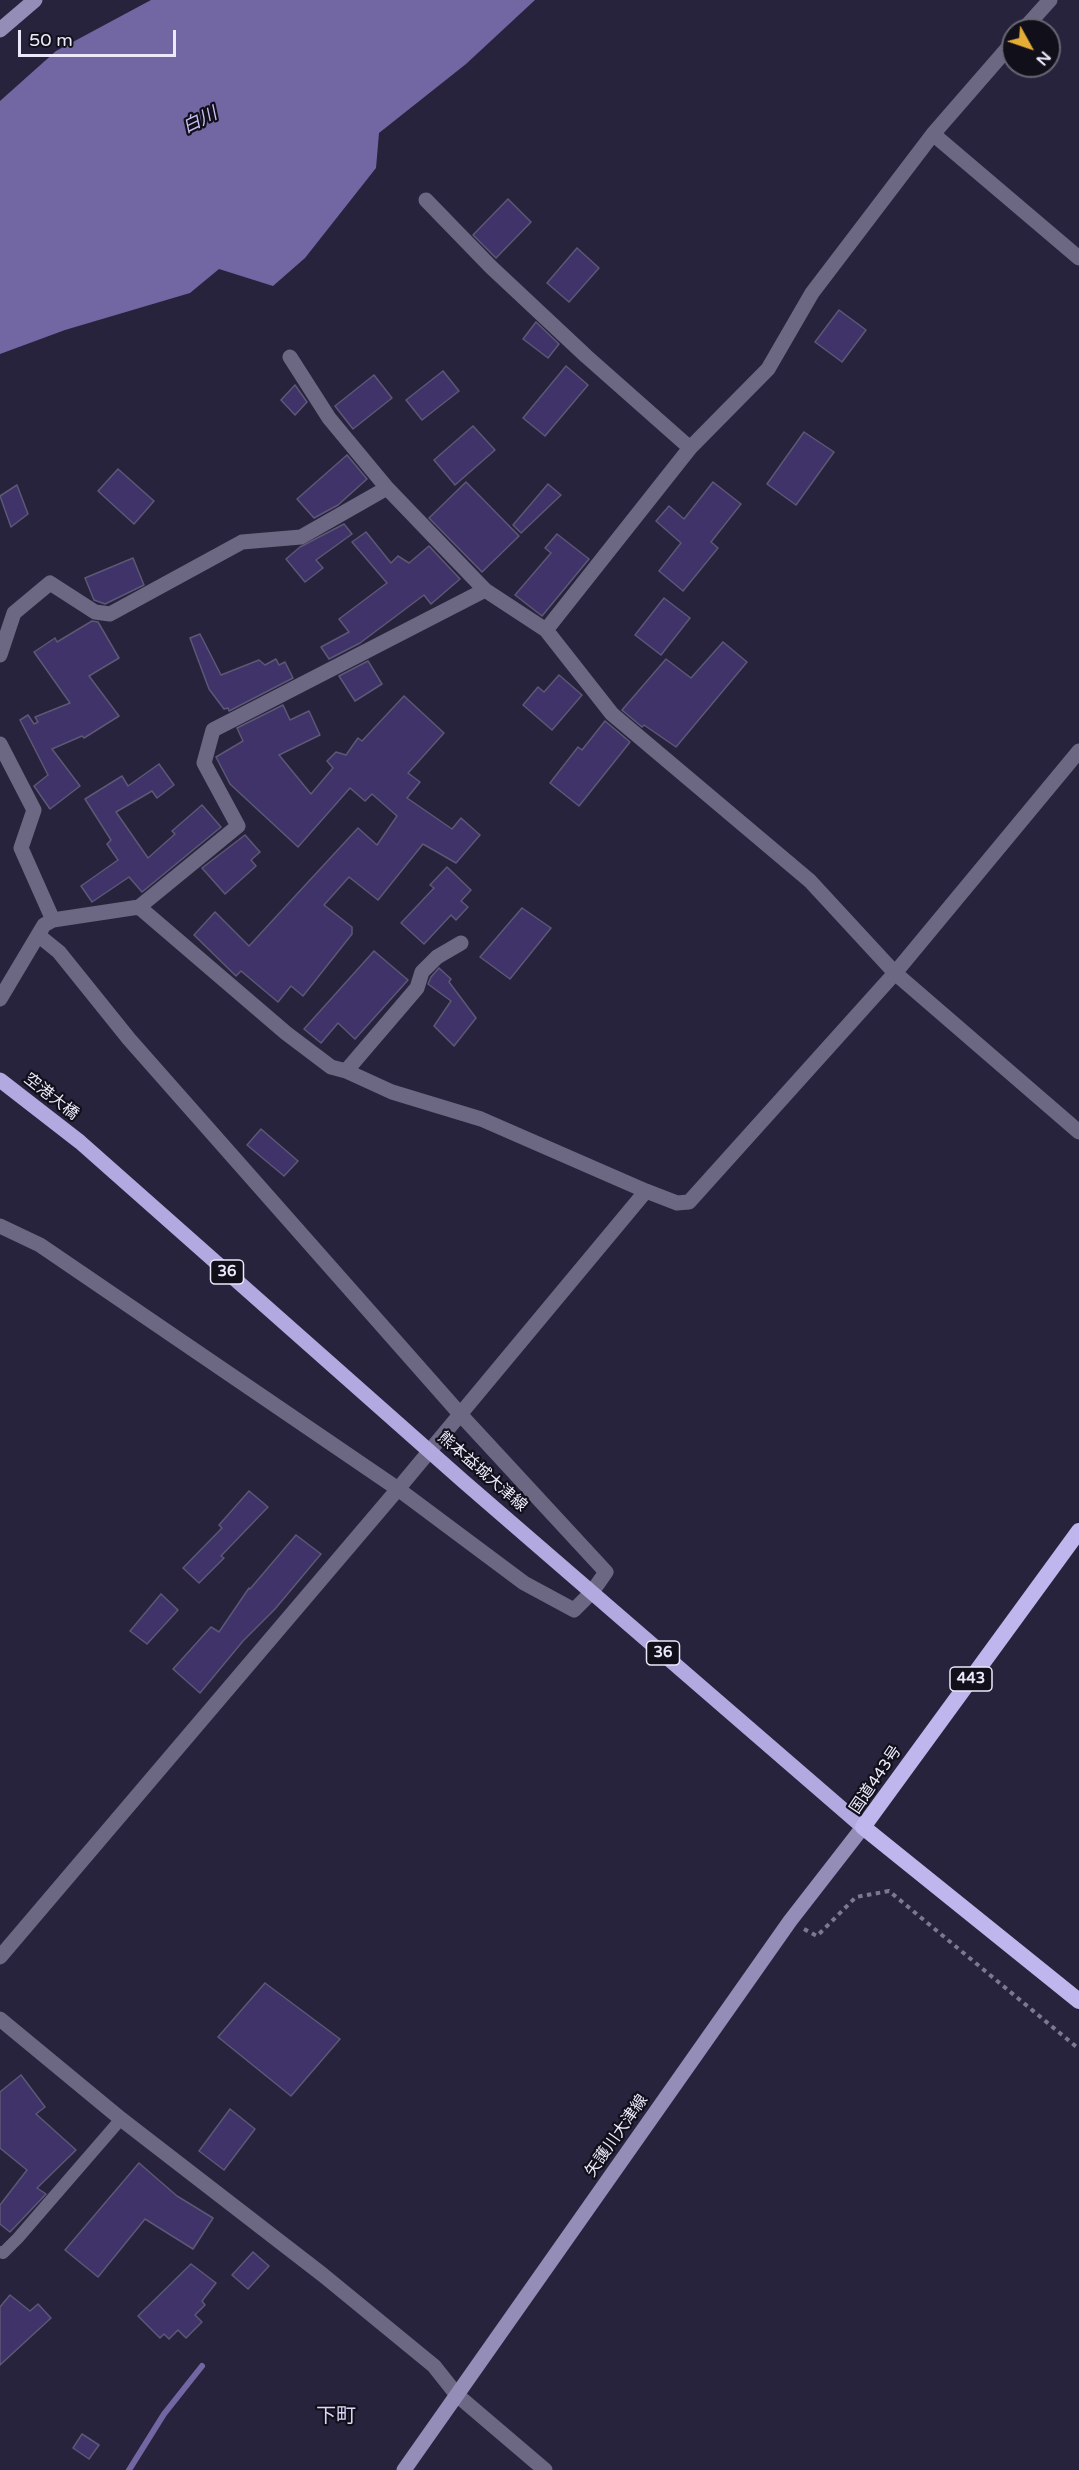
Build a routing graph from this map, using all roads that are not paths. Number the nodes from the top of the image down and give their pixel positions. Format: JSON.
{"nodes":[{"id":1,"x":34,"y":0,"type":"edge"},
{"id":2,"x":1050,"y":0,"type":"edge"},
{"id":3,"x":1034,"y":18,"type":"edge"},
{"id":4,"x":0,"y":30,"type":"edge"},
{"id":5,"x":1001,"y":56,"type":"edge"},
{"id":6,"x":933,"y":134,"type":"junction"},
{"id":7,"x":426,"y":200,"type":"dead end"},
{"id":8,"x":1079,"y":258,"type":"edge"},
{"id":9,"x":290,"y":357,"type":"dead end"},
{"id":10,"x":690,"y":448,"type":"junction"},
{"id":11,"x":387,"y":488,"type":"junction"},
{"id":12,"x":485,"y":591,"type":"junction"},
{"id":13,"x":546,"y":630,"type":"junction"},
{"id":14,"x":0,"y":655,"type":"edge"},
{"id":15,"x":0,"y":744,"type":"edge"},
{"id":16,"x":1079,"y":751,"type":"edge"},
{"id":17,"x":139,"y":907,"type":"junction"},
{"id":18,"x":52,"y":920,"type":"junction"},
{"id":19,"x":38,"y":936,"type":"junction"},
{"id":20,"x":461,"y":944,"type":"dead end"},
{"id":21,"x":895,"y":973,"type":"junction"},
{"id":22,"x":0,"y":999,"type":"edge"},
{"id":23,"x":346,"y":1071,"type":"junction"},
{"id":24,"x":0,"y":1080,"type":"edge"},
{"id":25,"x":1079,"y":1132,"type":"edge"},
{"id":26,"x":80,"y":1142,"type":"joint"},
{"id":27,"x":645,"y":1191,"type":"junction"},
{"id":28,"x":0,"y":1226,"type":"edge"},
{"id":29,"x":460,"y":1414,"type":"junction"},
{"id":30,"x":398,"y":1489,"type":"junction"},
{"id":31,"x":1079,"y":1531,"type":"edge"},
{"id":32,"x":592,"y":1592,"type":"junction"},
{"id":33,"x":863,"y":1827,"type":"junction"},
{"id":34,"x":0,"y":1957,"type":"edge"},
{"id":35,"x":1079,"y":2001,"type":"edge"},
{"id":36,"x":0,"y":2019,"type":"edge"},
{"id":37,"x":121,"y":2119,"type":"junction"},
{"id":38,"x":0,"y":2252,"type":"edge"},
{"id":39,"x":457,"y":2395,"type":"junction"},
{"id":40,"x":404,"y":2470,"type":"edge"},
{"id":41,"x":545,"y":2470,"type":"edge"}],
"edges":[{"from":1,"to":4,"type":"main road"},
{"from":2,"to":3,"type":"street"},
{"from":5,"to":6,"type":"street"},
{"from":6,"to":8,"type":"street"},
{"from":6,"to":10,"type":"street"},
{"from":7,"to":10,"type":"street"},
{"from":9,"to":11,"type":"street"},
{"from":10,"to":13,"type":"street"},
{"from":11,"to":12,"type":"street"},
{"from":11,"to":14,"type":"street"},
{"from":12,"to":13,"type":"street"},
{"from":12,"to":17,"type":"street"},
{"from":13,"to":21,"type":"street"},
{"from":15,"to":18,"type":"street"},
{"from":16,"to":21,"type":"street"},
{"from":17,"to":18,"type":"street"},
{"from":17,"to":23,"type":"street"},
{"from":18,"to":19,"type":"street"},
{"from":19,"to":22,"type":"street"},
{"from":19,"to":29,"type":"street"},
{"from":20,"to":23,"type":"street"},
{"from":21,"to":25,"type":"street"},
{"from":21,"to":27,"type":"street"},
{"from":23,"to":27,"type":"street"},
{"from":24,"to":26,"type":"main road","name":"空港大橋","number":"36"},
{"from":26,"to":32,"type":"main road","name":"熊本益城大津線","number":"36"},
{"from":27,"to":29,"type":"street"},
{"from":28,"to":30,"type":"street"},
{"from":29,"to":30,"type":"street"},
{"from":29,"to":32,"type":"street"},
{"from":30,"to":32,"type":"street"},
{"from":30,"to":34,"type":"street"},
{"from":31,"to":33,"type":"highway","name":"国道443号","number":"443"},
{"from":32,"to":33,"type":"main road","name":"熊本益城大津線","number":"36"},
{"from":33,"to":35,"type":"highway","name":"国道443号"},
{"from":33,"to":39,"type":"main road","name":"矢護川大津線"},
{"from":36,"to":37,"type":"street"},
{"from":37,"to":38,"type":"lane"},
{"from":37,"to":39,"type":"street"},
{"from":39,"to":40,"type":"main road","name":"矢護川大津線"},
{"from":39,"to":41,"type":"street"}]}
